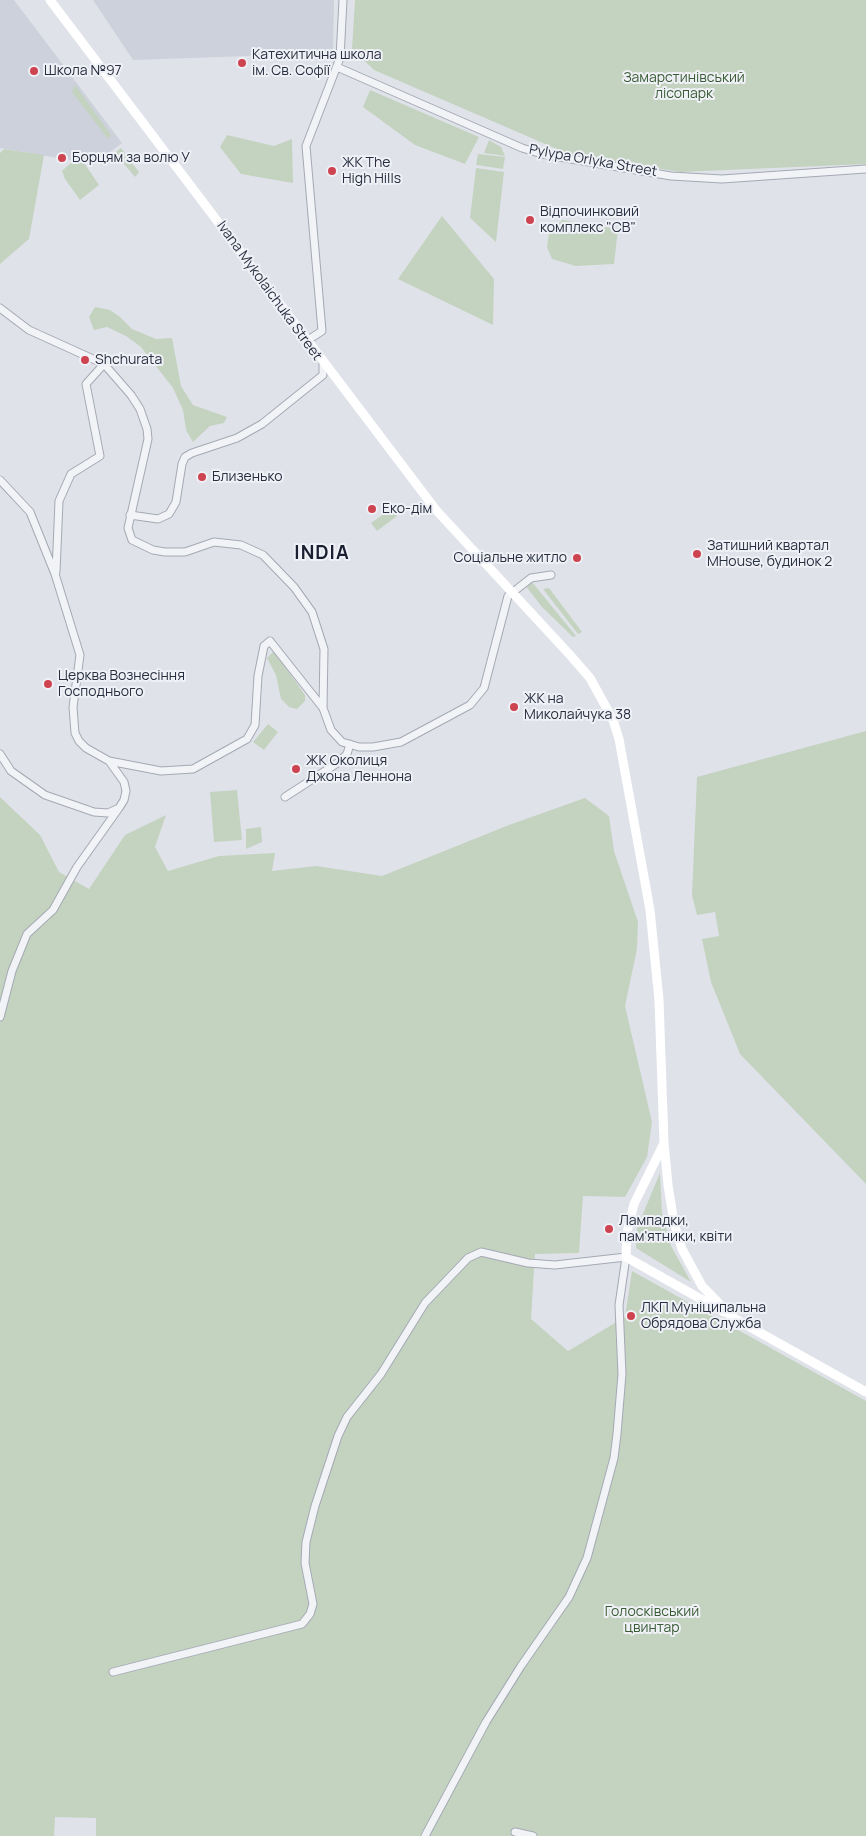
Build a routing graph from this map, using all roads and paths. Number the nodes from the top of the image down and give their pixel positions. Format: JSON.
{"nodes":[{"id":1,"x":50,"y":0,"type":"edge"},
{"id":2,"x":344,"y":0,"type":"edge"},
{"id":3,"x":337,"y":66,"type":"junction"},
{"id":4,"x":866,"y":169,"type":"edge"},
{"id":5,"x":0,"y":308,"type":"edge"},
{"id":6,"x":308,"y":340,"type":"junction"},
{"id":7,"x":323,"y":363,"type":"junction"},
{"id":8,"x":104,"y":364,"type":"junction"},
{"id":9,"x":0,"y":480,"type":"edge"},
{"id":10,"x":130,"y":515,"type":"junction"},
{"id":11,"x":56,"y":574,"type":"junction"},
{"id":12,"x":551,"y":575,"type":"dead end"},
{"id":13,"x":513,"y":591,"type":"junction"},
{"id":14,"x":324,"y":708,"type":"junction"},
{"id":15,"x":350,"y":744,"type":"junction"},
{"id":16,"x":0,"y":754,"type":"edge"},
{"id":17,"x":110,"y":760,"type":"junction"},
{"id":18,"x":284,"y":797,"type":"dead end"},
{"id":19,"x":119,"y":808,"type":"junction"},
{"id":20,"x":0,"y":1017,"type":"edge"},
{"id":21,"x":664,"y":1143,"type":"junction"},
{"id":22,"x":626,"y":1257,"type":"junction"},
{"id":23,"x":732,"y":1317,"type":"junction"},
{"id":24,"x":866,"y":1392,"type":"edge"},
{"id":25,"x":113,"y":1672,"type":"dead end"},
{"id":26,"x":515,"y":1832,"type":"dead end"},
{"id":27,"x":424,"y":1836,"type":"edge"},
{"id":28,"x":533,"y":1836,"type":"edge"}],
"edges":[{"from":1,"to":6,"type":"street","name":"Ivana Mykolaichuka Street"},
{"from":2,"to":3,"type":"street"},
{"from":3,"to":4,"type":"street","name":"Pylypa Orlyka Street"},
{"from":3,"to":6,"type":"street"},
{"from":5,"to":8,"type":"street"},
{"from":6,"to":7,"type":"street","name":"Ivana Mykolaichuka Street"},
{"from":7,"to":10,"type":"street","name":"Ivana Mykolaichuka Street"},
{"from":7,"to":13,"type":"street"},
{"from":8,"to":10,"type":"street"},
{"from":8,"to":11,"type":"street"},
{"from":9,"to":11,"type":"street"},
{"from":10,"to":14,"type":"street"},
{"from":11,"to":17,"type":"street"},
{"from":12,"to":13,"type":"street"},
{"from":13,"to":15,"type":"street"},
{"from":13,"to":21,"type":"street"},
{"from":14,"to":15,"type":"street"},
{"from":14,"to":17,"type":"street"},
{"from":15,"to":18,"type":"street"},
{"from":16,"to":19,"type":"street"},
{"from":17,"to":19,"type":"street"},
{"from":19,"to":20,"type":"street"},
{"from":21,"to":22,"type":"street"},
{"from":21,"to":23,"type":"street"},
{"from":22,"to":23,"type":"street"},
{"from":22,"to":25,"type":"street"},
{"from":22,"to":27,"type":"street"},
{"from":23,"to":24,"type":"street"},
{"from":26,"to":28,"type":"street"}]}
